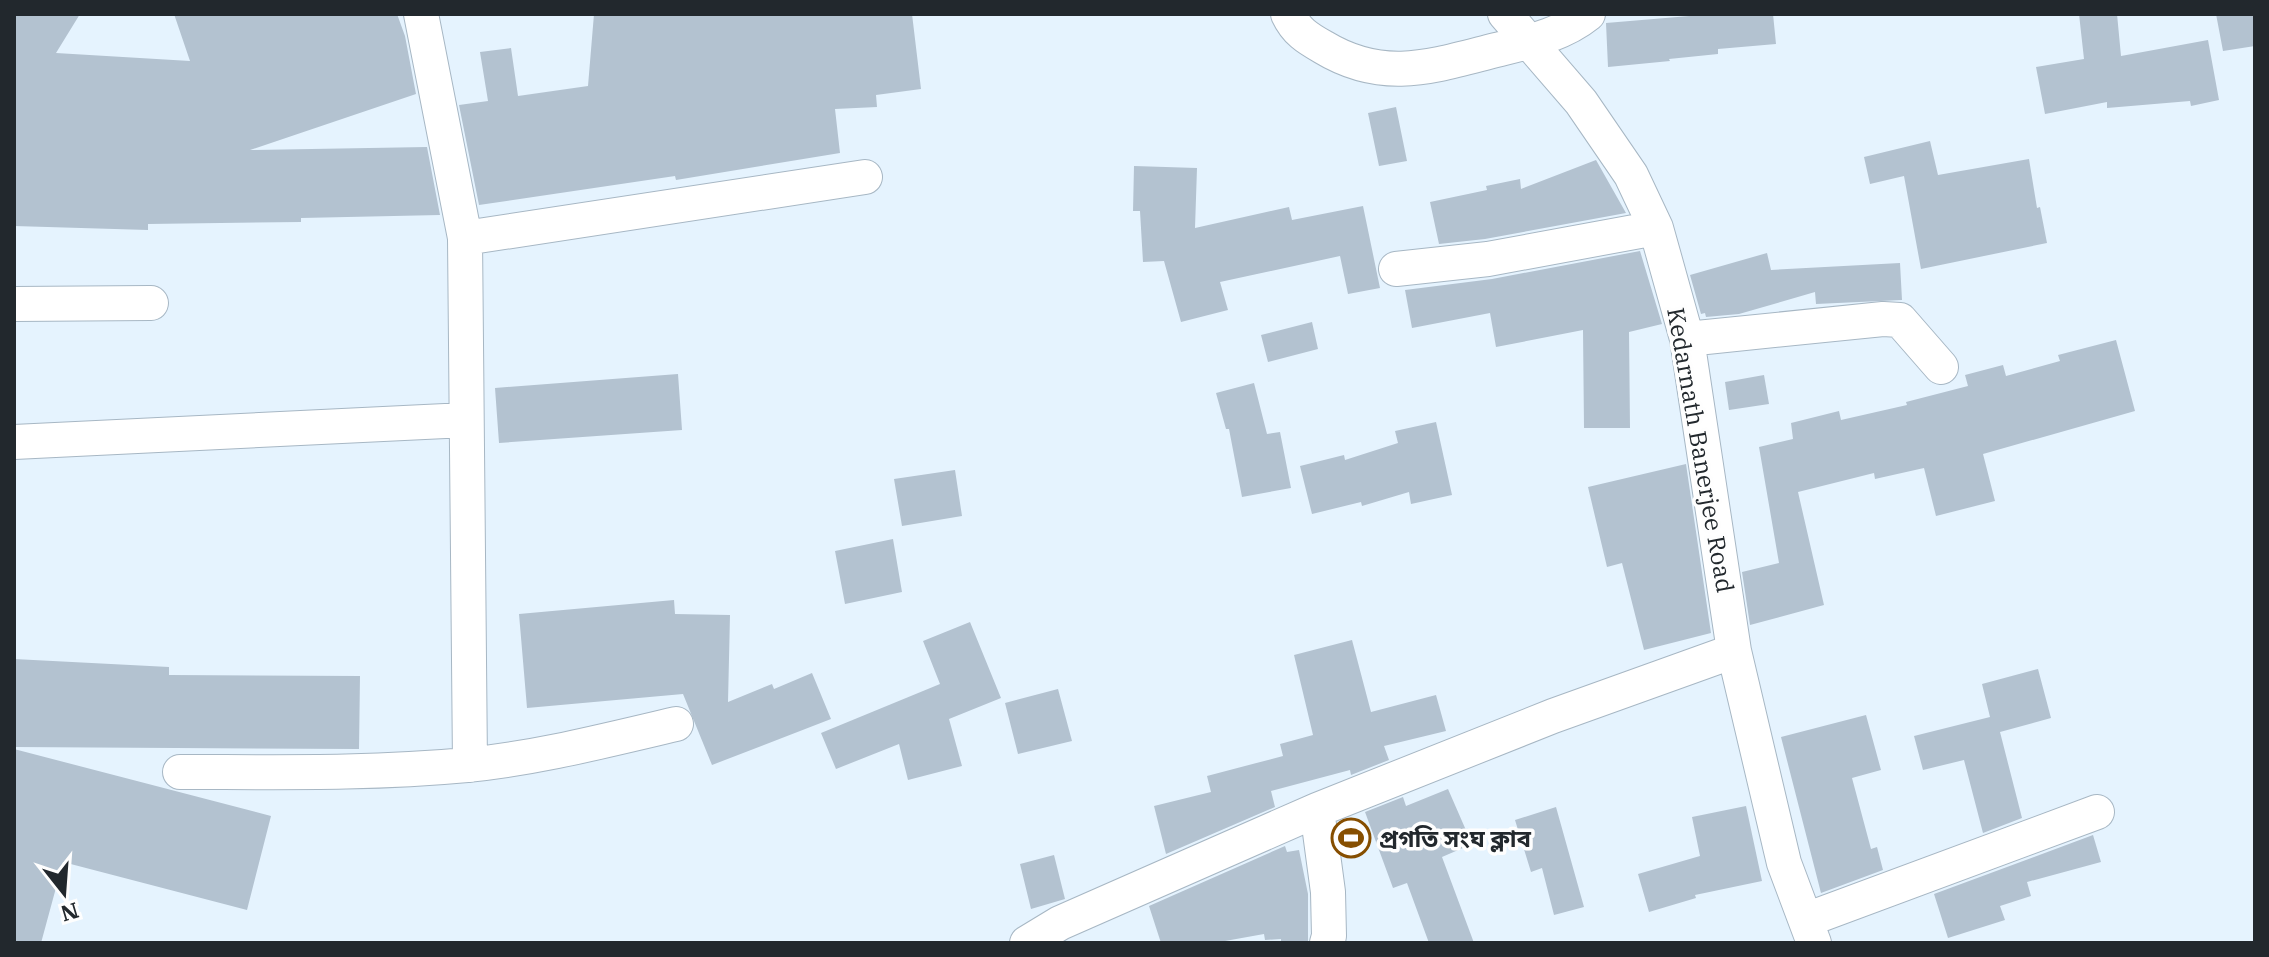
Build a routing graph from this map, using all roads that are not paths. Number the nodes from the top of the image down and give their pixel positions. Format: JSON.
{"nodes":[{"id":1,"x":421,"y":14,"type":"edge"},
{"id":2,"x":1288,"y":14,"type":"edge"},
{"id":3,"x":1505,"y":14,"type":"edge"},
{"id":4,"x":1588,"y":14,"type":"edge"},
{"id":5,"x":1528,"y":42,"type":"junction"},
{"id":6,"x":865,"y":177,"type":"dead end"},
{"id":7,"x":1656,"y":228,"type":"junction"},
{"id":8,"x":465,"y":238,"type":"junction"},
{"id":9,"x":1396,"y":269,"type":"dead end"},
{"id":10,"x":151,"y":303,"type":"dead end"},
{"id":11,"x":14,"y":304,"type":"edge"},
{"id":12,"x":1687,"y":339,"type":"junction"},
{"id":13,"x":1941,"y":367,"type":"dead end"},
{"id":14,"x":466,"y":420,"type":"junction"},
{"id":15,"x":14,"y":442,"type":"edge"},
{"id":16,"x":1734,"y":651,"type":"junction"},
{"id":17,"x":676,"y":724,"type":"dead end"},
{"id":18,"x":470,"y":765,"type":"junction"},
{"id":19,"x":180,"y":772,"type":"dead end"},
{"id":20,"x":1317,"y":810,"type":"junction"},
{"id":21,"x":2097,"y":812,"type":"dead end"},
{"id":22,"x":1810,"y":931,"type":"edge"},
{"id":23,"x":1027,"y":943,"type":"edge"},
{"id":24,"x":1327,"y":943,"type":"edge"}],
"edges":[{"from":1,"to":8,"type":"street"},
{"from":2,"to":5,"type":"street"},
{"from":3,"to":5,"type":"street","name":"Kedarnath Banerjee Road"},
{"from":4,"to":5,"type":"street"},
{"from":5,"to":7,"type":"street","name":"Kedarnath Banerjee Road"},
{"from":6,"to":8,"type":"street"},
{"from":7,"to":9,"type":"street"},
{"from":7,"to":12,"type":"street","name":"Kedarnath Banerjee Road"},
{"from":8,"to":14,"type":"street"},
{"from":10,"to":11,"type":"street"},
{"from":12,"to":13,"type":"street"},
{"from":12,"to":16,"type":"street","name":"Kedarnath Banerjee Road"},
{"from":14,"to":15,"type":"street"},
{"from":14,"to":18,"type":"street"},
{"from":16,"to":20,"type":"street"},
{"from":16,"to":22,"type":"street","name":"Kedarnath Banerjee Road"},
{"from":17,"to":18,"type":"street"},
{"from":18,"to":19,"type":"street"},
{"from":20,"to":23,"type":"street"},
{"from":20,"to":24,"type":"street"},
{"from":21,"to":22,"type":"street"}]}
